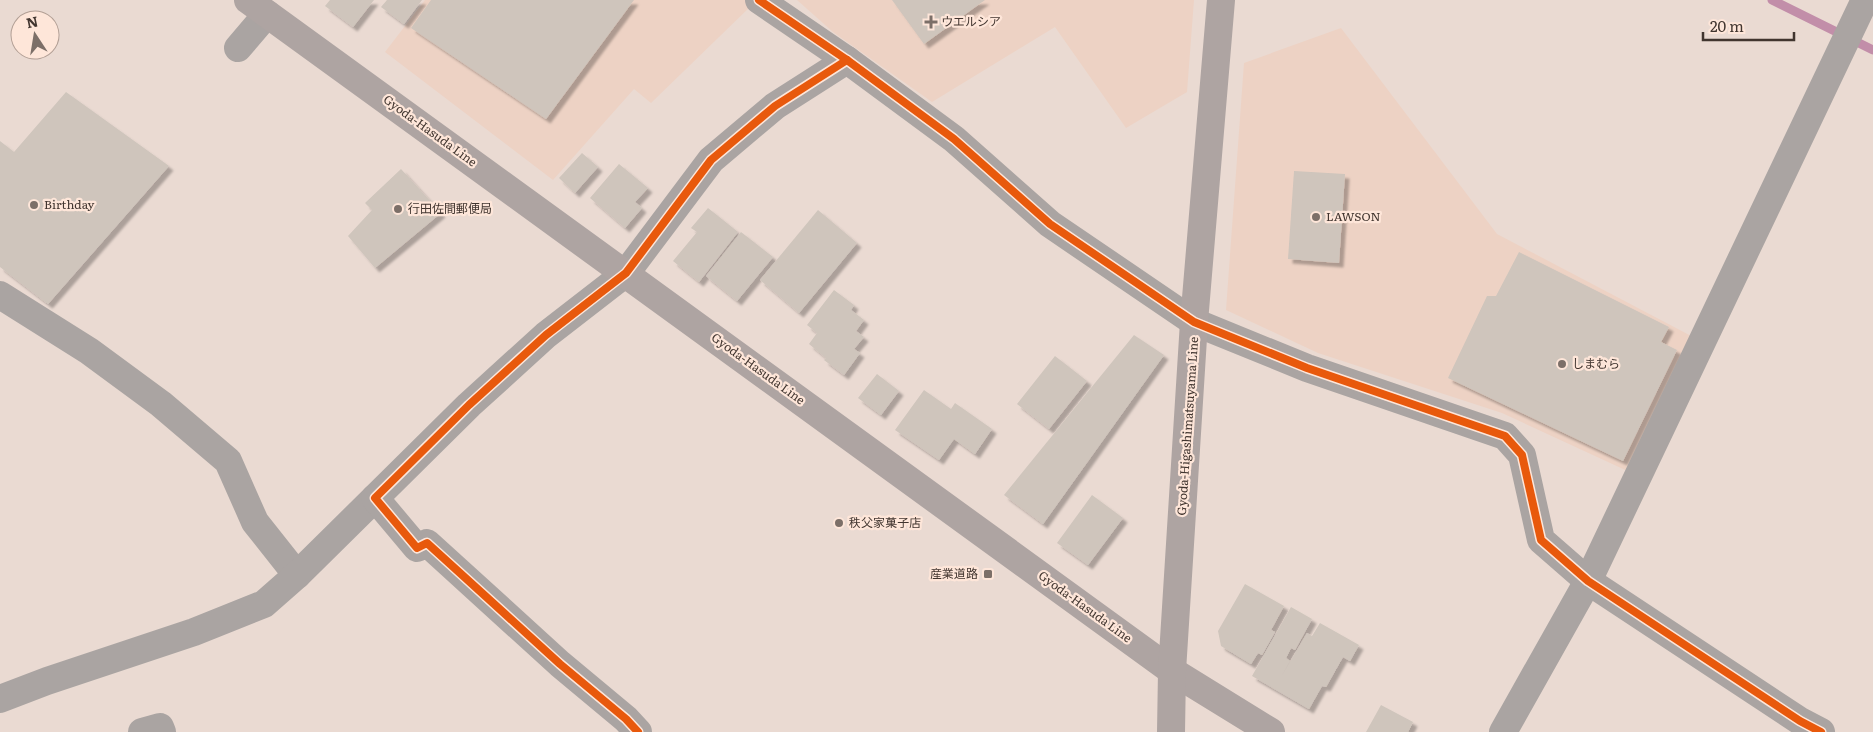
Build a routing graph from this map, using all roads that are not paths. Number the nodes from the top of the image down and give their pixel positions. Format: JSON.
{"nodes":[{"id":1,"x":760,"y":0,"type":"edge"},
{"id":2,"x":1221,"y":0,"type":"edge"},
{"id":3,"x":1864,"y":4,"type":"edge"},
{"id":4,"x":258,"y":7,"type":"edge"},
{"id":5,"x":238,"y":48,"type":"dead end"},
{"id":6,"x":847,"y":60,"type":"junction"},
{"id":7,"x":626,"y":273,"type":"junction"},
{"id":8,"x":0,"y":294,"type":"edge"},
{"id":9,"x":1194,"y":322,"type":"junction"},
{"id":10,"x":374,"y":498,"type":"junction"},
{"id":11,"x":297,"y":575,"type":"junction"},
{"id":12,"x":1588,"y":581,"type":"junction"},
{"id":13,"x":1172,"y":671,"type":"junction"},
{"id":14,"x":0,"y":699,"type":"edge"},
{"id":15,"x":142,"y":732,"type":"edge"},
{"id":16,"x":162,"y":732,"type":"edge"},
{"id":17,"x":638,"y":732,"type":"edge"},
{"id":18,"x":1171,"y":732,"type":"edge"},
{"id":19,"x":1272,"y":732,"type":"edge"},
{"id":20,"x":1503,"y":732,"type":"edge"},
{"id":21,"x":1821,"y":732,"type":"edge"}],
"edges":[{"from":1,"to":6,"type":"street"},
{"from":2,"to":9,"type":"main road","name":"Gyoda-Higashimatsuyama Line"},
{"from":3,"to":12,"type":"street"},
{"from":4,"to":5,"type":"street"},
{"from":4,"to":7,"type":"main road","name":"Gyoda-Hasuda Line"},
{"from":6,"to":7,"type":"street"},
{"from":6,"to":9,"type":"street"},
{"from":7,"to":10,"type":"street"},
{"from":7,"to":13,"type":"main road","name":"Gyoda-Hasuda Line"},
{"from":8,"to":11,"type":"street"},
{"from":9,"to":12,"type":"street"},
{"from":9,"to":13,"type":"main road","name":"Gyoda-Higashimatsuyama Line"},
{"from":10,"to":11,"type":"street"},
{"from":10,"to":17,"type":"street"},
{"from":11,"to":14,"type":"street"},
{"from":12,"to":20,"type":"street"},
{"from":12,"to":21,"type":"street"},
{"from":13,"to":18,"type":"main road","name":"Gyoda-Higashimatsuyama Line"},
{"from":13,"to":19,"type":"main road","name":"Gyoda-Hasuda Line"},
{"from":15,"to":16,"type":"street"}]}
